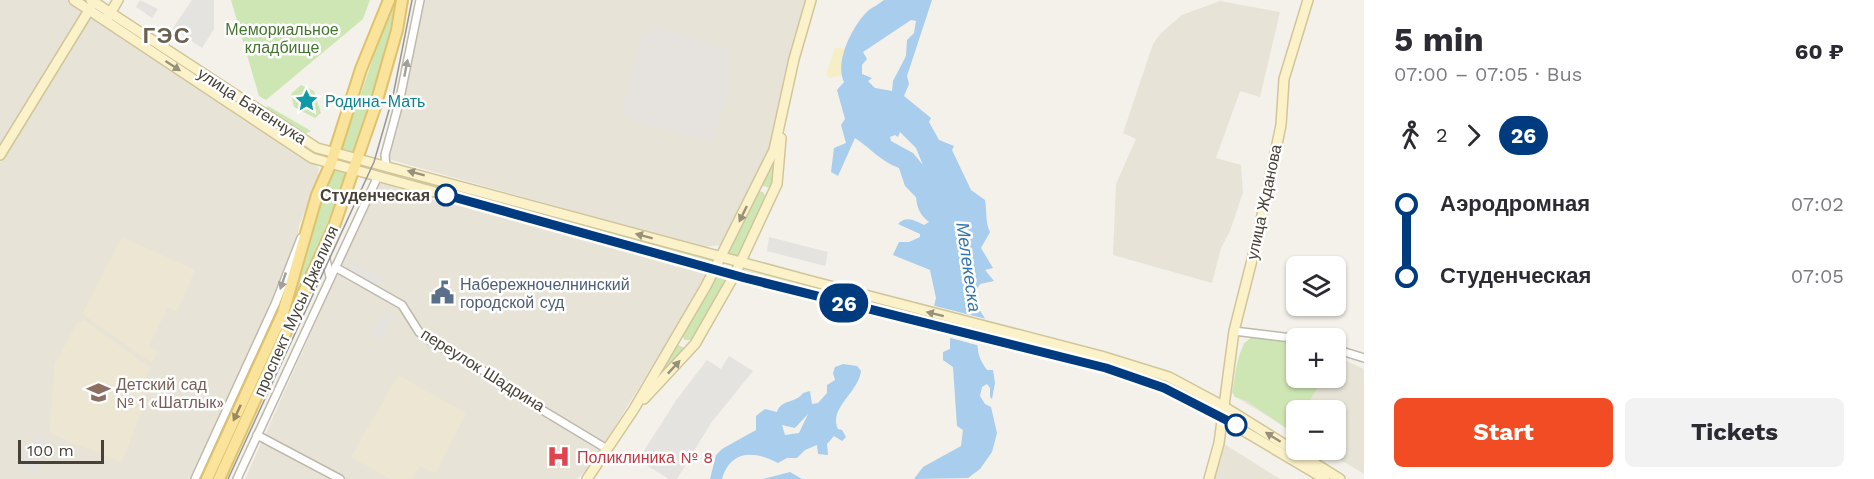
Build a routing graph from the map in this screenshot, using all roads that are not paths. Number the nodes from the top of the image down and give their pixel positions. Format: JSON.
{"nodes":[{"id":1,"x":74,"y":0,"type":"edge"},
{"id":2,"x":118,"y":0,"type":"edge"},
{"id":3,"x":383,"y":0,"type":"edge"},
{"id":4,"x":389,"y":0,"type":"edge"},
{"id":5,"x":402,"y":0,"type":"edge"},
{"id":6,"x":420,"y":0,"type":"edge"},
{"id":7,"x":811,"y":0,"type":"edge"},
{"id":8,"x":1308,"y":0,"type":"edge"},
{"id":9,"x":91,"y":4,"type":"edge"},
{"id":10,"x":108,"y":17,"type":"junction"},
{"id":11,"x":382,"y":22,"type":"junction"},
{"id":12,"x":780,"y":122,"type":"junction"},
{"id":13,"x":0,"y":155,"type":"edge"},
{"id":14,"x":333,"y":158,"type":"junction"},
{"id":15,"x":357,"y":158,"type":"junction"},
{"id":16,"x":386,"y":165,"type":"junction"},
{"id":17,"x":352,"y":170,"type":"junction"},
{"id":18,"x":378,"y":176,"type":"junction"},
{"id":19,"x":754,"y":192,"type":"junction"},
{"id":20,"x":770,"y":202,"type":"junction"},
{"id":21,"x":534,"y":207,"type":"junction"},
{"id":22,"x":530,"y":218,"type":"junction"},
{"id":23,"x":307,"y":228,"type":"junction"},
{"id":24,"x":324,"y":250,"type":"junction"},
{"id":25,"x":721,"y":257,"type":"junction"},
{"id":26,"x":740,"y":262,"type":"junction"},
{"id":27,"x":335,"y":267,"type":"junction"},
{"id":28,"x":715,"y":269,"type":"junction"},
{"id":29,"x":735,"y":274,"type":"junction"},
{"id":30,"x":330,"y":277,"type":"junction"},
{"id":31,"x":678,"y":329,"type":"junction"},
{"id":32,"x":1234,"y":331,"type":"junction"},
{"id":33,"x":1286,"y":335,"type":"edge"},
{"id":34,"x":695,"y":344,"type":"junction"},
{"id":35,"x":1346,"y":352,"type":"edge"},
{"id":36,"x":1364,"y":358,"type":"edge"},
{"id":37,"x":1223,"y":406,"type":"junction"},
{"id":38,"x":634,"y":409,"type":"junction"},
{"id":39,"x":1222,"y":418,"type":"junction"},
{"id":40,"x":257,"y":435,"type":"junction"},
{"id":41,"x":607,"y":449,"type":"junction"},
{"id":42,"x":195,"y":479,"type":"edge"},
{"id":43,"x":207,"y":479,"type":"edge"},
{"id":44,"x":219,"y":479,"type":"edge"},
{"id":45,"x":237,"y":479,"type":"edge"},
{"id":46,"x":340,"y":479,"type":"edge"},
{"id":47,"x":587,"y":479,"type":"edge"},
{"id":48,"x":1209,"y":479,"type":"edge"},
{"id":49,"x":1325,"y":479,"type":"edge"},
{"id":50,"x":1340,"y":479,"type":"edge"}],
"edges":[{"from":1,"to":9,"type":"main road","name":"улица Батенчука"},
{"from":2,"to":10,"type":"main road"},
{"from":3,"to":11,"type":"street"},
{"from":4,"to":11,"type":"main road","name":"проспект Мусы Джалиля"},
{"from":5,"to":15,"type":"main road","name":"проспект Мусы Джалиля"},
{"from":16,"to":6,"type":"street","one_way":true},
{"from":7,"to":12,"type":"main road"},
{"from":8,"to":32,"type":"main road","name":"улица Жданова"},
{"from":9,"to":10,"type":"main road","name":"улица Батенчука"},
{"from":9,"to":13,"type":"main road"},
{"from":10,"to":14,"type":"main road","name":"улица Батенчука"},
{"from":11,"to":14,"type":"main road","name":"проспект Мусы Джалиля"},
{"from":12,"to":19,"type":"main road"},
{"from":12,"to":20,"type":"main road"},
{"from":14,"to":15,"type":"main road","name":"улица Батенчука"},
{"from":14,"to":17,"type":"main road","name":"улица Батенчука"},
{"from":14,"to":23,"type":"main road","name":"проспект Мусы Джалиля"},
{"from":15,"to":16,"type":"main road","name":"улица Батенчука"},
{"from":15,"to":17,"type":"main road","name":"проспект Мусы Джалиля"},
{"from":21,"to":16,"type":"main road","name":"улица Батенчука","one_way":true},
{"from":17,"to":18,"type":"main road","name":"улица Батенчука"},
{"from":17,"to":24,"type":"main road","name":"проспект Мусы Джалиля"},
{"from":18,"to":22,"type":"main road","name":"улица Батенчука"},
{"from":18,"to":27,"type":"street"},
{"from":19,"to":20,"type":"main road"},
{"from":19,"to":25,"type":"main road","one_way":true},
{"from":20,"to":26,"type":"main road"},
{"from":21,"to":22,"type":"main road"},
{"from":25,"to":21,"type":"main road","name":"улица Батенчука","one_way":true},
{"from":22,"to":28,"type":"main road","name":"улица Батенчука"},
{"from":23,"to":42,"type":"street","one_way":true},
{"from":23,"to":43,"type":"main road","name":"проспект Мусы Джалиля","one_way":true},
{"from":24,"to":30,"type":"street"},
{"from":24,"to":44,"type":"main road","name":"проспект Мусы Джалиля"},
{"from":25,"to":26,"type":"main road","name":"улица Батенчука"},
{"from":25,"to":28,"type":"main road"},
{"from":26,"to":29,"type":"main road"},
{"from":37,"to":26,"type":"main road","name":"улица Батенчука","one_way":true},
{"from":27,"to":30,"type":"street"},
{"from":27,"to":41,"type":"street","name":"переулок Шадрина"},
{"from":28,"to":29,"type":"main road","name":"улица Батенчука"},
{"from":28,"to":31,"type":"main road"},
{"from":29,"to":34,"type":"main road"},
{"from":29,"to":39,"type":"main road","name":"улица Батенчука"},
{"from":30,"to":40,"type":"street"},
{"from":31,"to":34,"type":"main road"},
{"from":31,"to":38,"type":"main road"},
{"from":32,"to":33,"type":"street"},
{"from":32,"to":37,"type":"main road","name":"улица Жданова"},
{"from":38,"to":34,"type":"main road","one_way":true},
{"from":35,"to":36,"type":"street"},
{"from":37,"to":39,"type":"main road","name":"улица Жданова"},
{"from":50,"to":37,"type":"main road","name":"улица Батенчука","one_way":true},
{"from":38,"to":41,"type":"main road"},
{"from":39,"to":48,"type":"main road","name":"улица Жданова"},
{"from":39,"to":49,"type":"main road","name":"улица Батенчука"},
{"from":40,"to":45,"type":"street"},
{"from":40,"to":46,"type":"street"},
{"from":41,"to":47,"type":"main road"}]}
